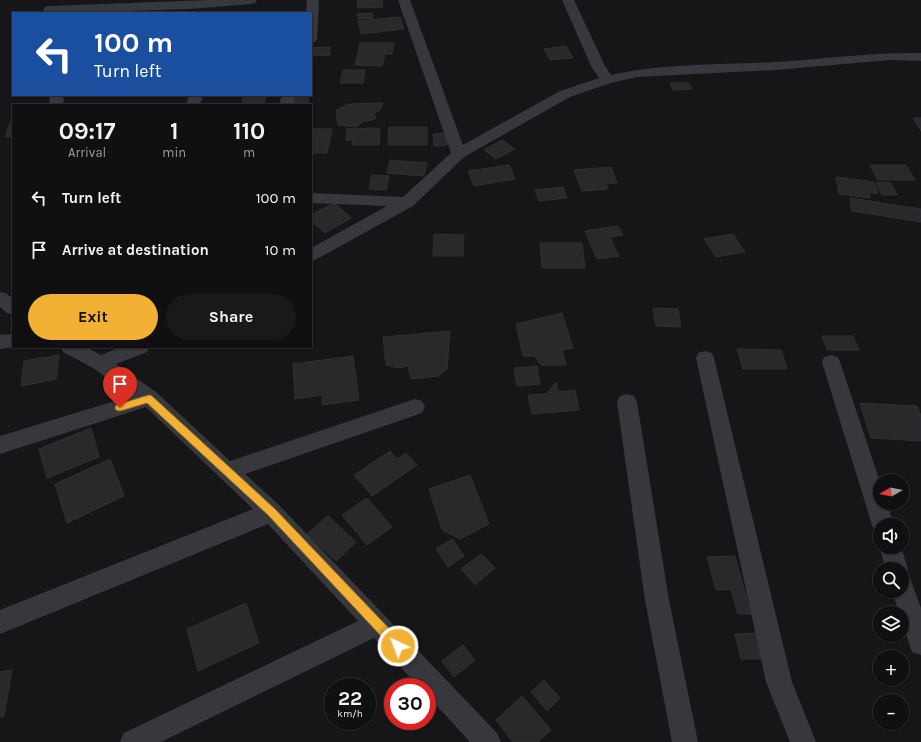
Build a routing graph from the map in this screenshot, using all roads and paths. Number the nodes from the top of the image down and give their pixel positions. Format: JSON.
{"nodes":[{"id":1,"x":251,"y":0,"type":"edge"},
{"id":2,"x":313,"y":0,"type":"edge"},
{"id":3,"x":404,"y":0,"type":"edge"},
{"id":4,"x":568,"y":0,"type":"edge"},
{"id":5,"x":50,"y":8,"type":"edge"},
{"id":6,"x":215,"y":8,"type":"edge"},
{"id":7,"x":312,"y":20,"type":"edge"},
{"id":8,"x":921,"y":57,"type":"edge"},
{"id":9,"x":607,"y":80,"type":"junction"},
{"id":10,"x":459,"y":154,"type":"junction"},
{"id":11,"x":312,"y":198,"type":"edge"},
{"id":12,"x":407,"y":202,"type":"junction"},
{"id":13,"x":312,"y":254,"type":"edge"},
{"id":14,"x":0,"y":298,"type":"edge"},
{"id":15,"x":12,"y":307,"type":"edge"},
{"id":16,"x":12,"y":341,"type":"edge"},
{"id":17,"x":0,"y":342,"type":"edge"},
{"id":18,"x":72,"y":348,"type":"edge"},
{"id":19,"x":138,"y":348,"type":"edge"},
{"id":20,"x":705,"y":358,"type":"dead end"},
{"id":21,"x":831,"y":362,"type":"dead end"},
{"id":22,"x":100,"y":363,"type":"junction"},
{"id":23,"x":149,"y":398,"type":"junction"},
{"id":24,"x":627,"y":402,"type":"dead end"},
{"id":25,"x":415,"y":407,"type":"dead end"},
{"id":26,"x":0,"y":445,"type":"edge"},
{"id":27,"x":227,"y":471,"type":"junction"},
{"id":28,"x":272,"y":512,"type":"junction"},
{"id":29,"x":881,"y":518,"type":"edge"},
{"id":30,"x":906,"y":598,"type":"edge"},
{"id":31,"x":0,"y":622,"type":"edge"},
{"id":32,"x":378,"y":624,"type":"junction"},
{"id":33,"x":921,"y":643,"type":"edge"},
{"id":34,"x":133,"y":742,"type":"edge"},
{"id":35,"x":488,"y":742,"type":"edge"},
{"id":36,"x":685,"y":742,"type":"edge"},
{"id":37,"x":803,"y":742,"type":"edge"}],
"edges":[{"from":1,"to":6,"type":"street"},
{"from":2,"to":7,"type":"street"},
{"from":3,"to":10,"type":"street"},
{"from":4,"to":9,"type":"street"},
{"from":5,"to":6,"type":"street"},
{"from":8,"to":9,"type":"street"},
{"from":9,"to":10,"type":"street"},
{"from":10,"to":12,"type":"street"},
{"from":11,"to":12,"type":"street"},
{"from":12,"to":13,"type":"street"},
{"from":14,"to":15,"type":"street"},
{"from":16,"to":17,"type":"street"},
{"from":18,"to":22,"type":"street"},
{"from":19,"to":22,"type":"street"},
{"from":20,"to":37,"type":"street"},
{"from":21,"to":29,"type":"street"},
{"from":22,"to":23,"type":"street"},
{"from":23,"to":26,"type":"street"},
{"from":23,"to":27,"type":"street"},
{"from":24,"to":36,"type":"street"},
{"from":25,"to":27,"type":"street"},
{"from":27,"to":28,"type":"street"},
{"from":28,"to":31,"type":"street"},
{"from":28,"to":32,"type":"street"},
{"from":30,"to":33,"type":"street"},
{"from":32,"to":34,"type":"street"},
{"from":32,"to":35,"type":"street"}]}
